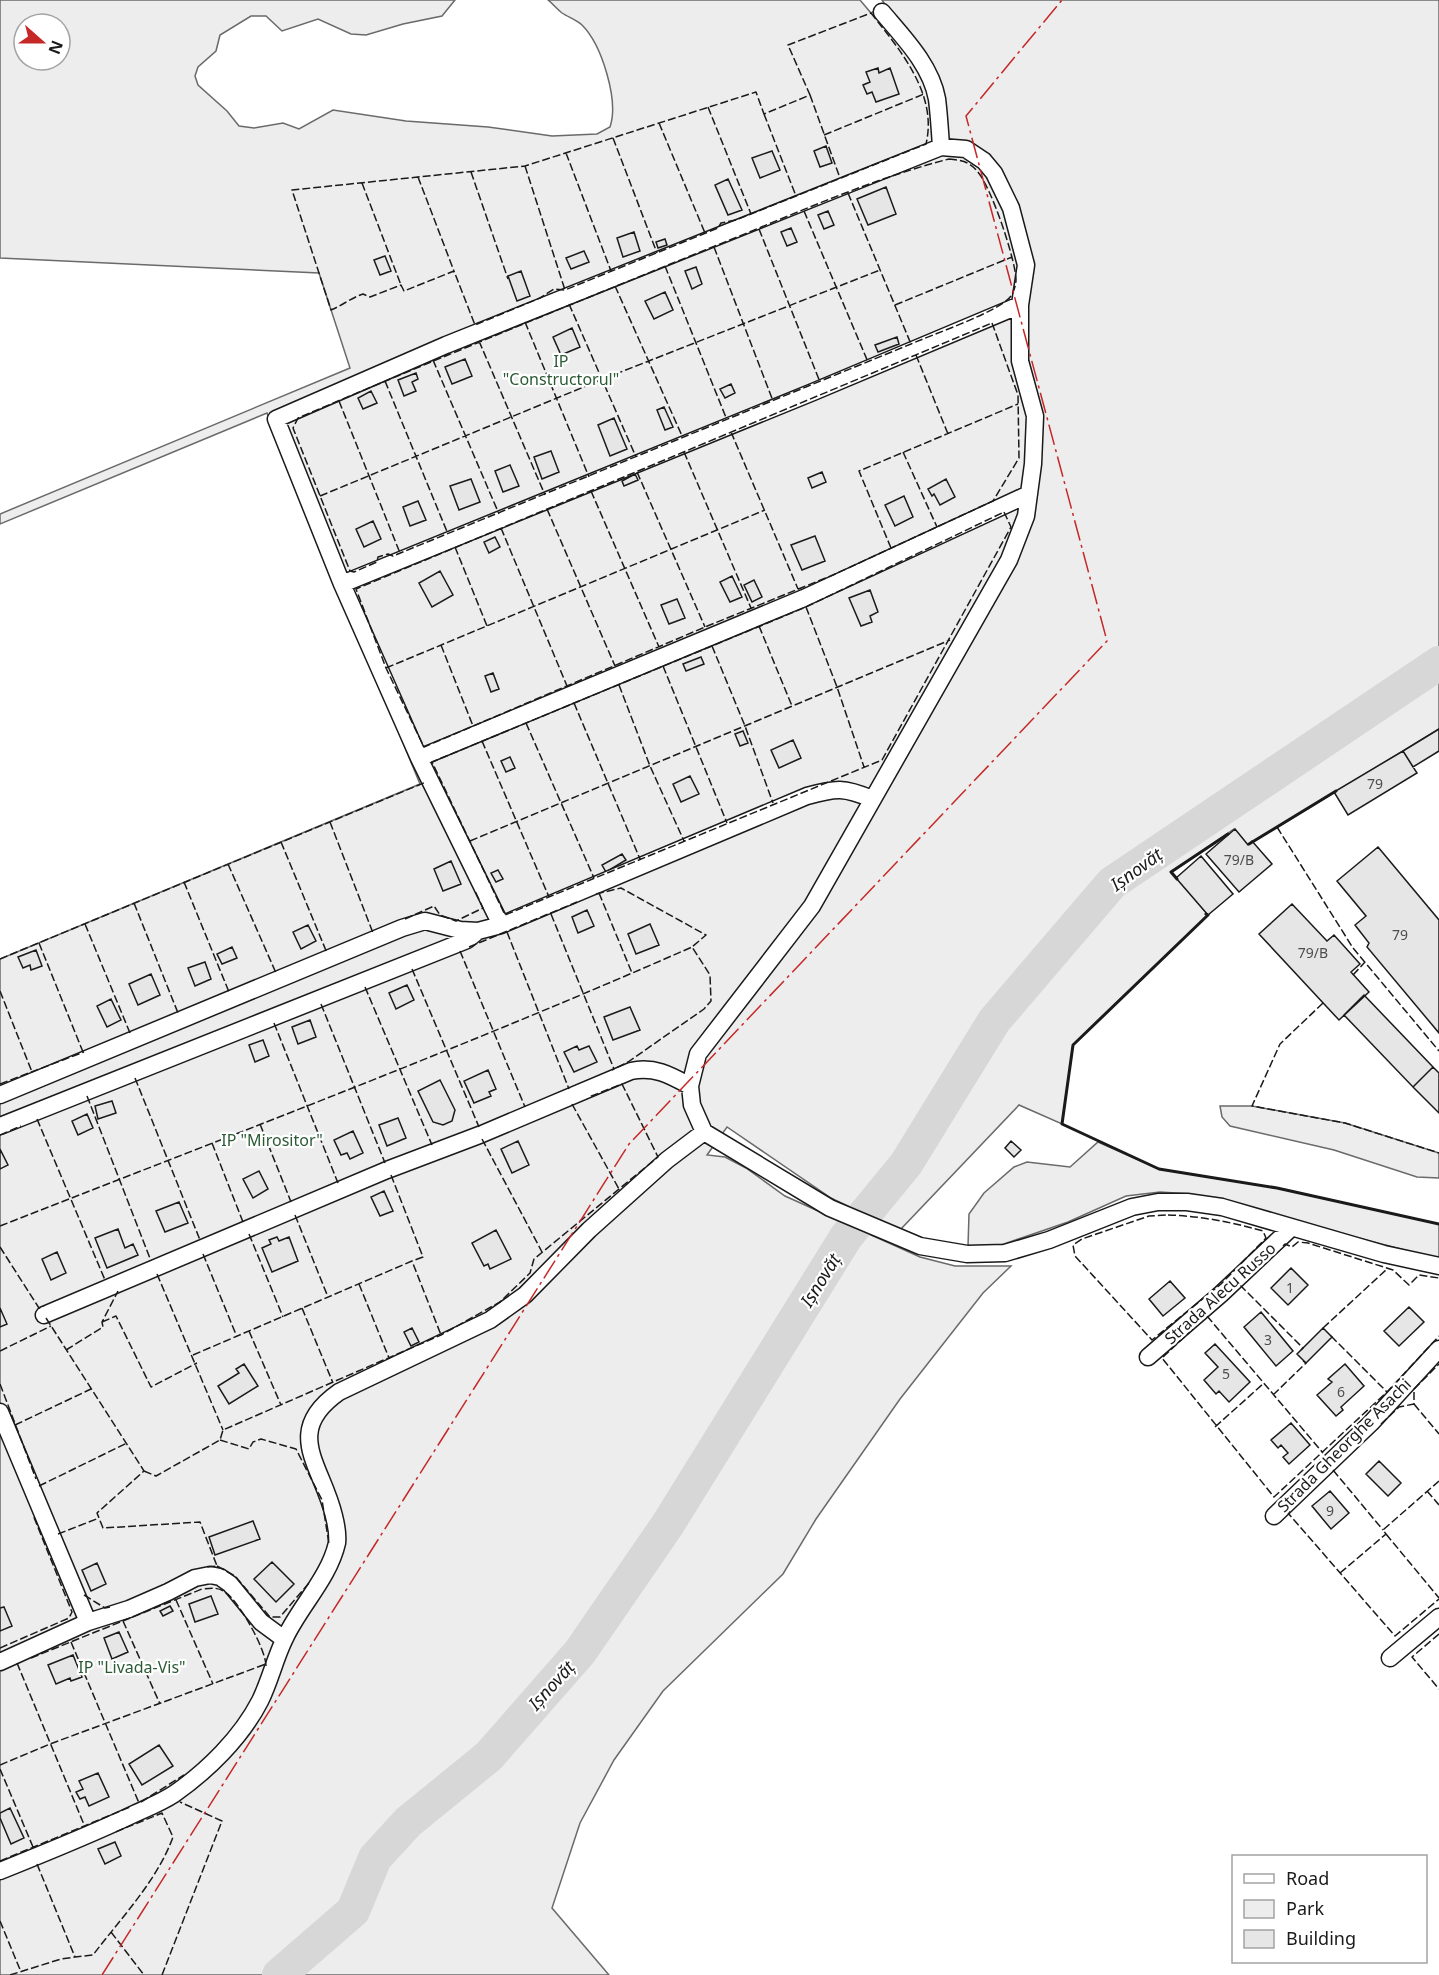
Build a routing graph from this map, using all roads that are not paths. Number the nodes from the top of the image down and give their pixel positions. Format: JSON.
{"nodes":[{"id":1,"x":882,"y":12,"type":"dead end"},
{"id":2,"x":941,"y":147,"type":"junction"},
{"id":3,"x":1020,"y":305,"type":"junction"},
{"id":4,"x":1029,"y":494,"type":"junction"},
{"id":5,"x":342,"y":584,"type":"junction"},
{"id":6,"x":420,"y":758,"type":"junction"},
{"id":7,"x":872,"y":799,"type":"junction"},
{"id":8,"x":501,"y":925,"type":"junction"},
{"id":9,"x":478,"y":931,"type":"junction"},
{"id":10,"x":690,"y":1086,"type":"junction"},
{"id":11,"x":0,"y":1095,"type":"edge"},
{"id":12,"x":0,"y":1126,"type":"edge"},
{"id":13,"x":704,"y":1132,"type":"junction"},
{"id":14,"x":1291,"y":1228,"type":"junction"},
{"id":15,"x":1439,"y":1266,"type":"edge"},
{"id":16,"x":44,"y":1315,"type":"dead end"},
{"id":17,"x":1439,"y":1349,"type":"edge"},
{"id":18,"x":1148,"y":1357,"type":"dead end"},
{"id":19,"x":0,"y":1412,"type":"edge"},
{"id":20,"x":6,"y":1449,"type":"edge"},
{"id":21,"x":1274,"y":1516,"type":"dead end"},
{"id":22,"x":1439,"y":1617,"type":"edge"},
{"id":23,"x":88,"y":1622,"type":"junction"},
{"id":24,"x":284,"y":1639,"type":"junction"},
{"id":25,"x":1390,"y":1658,"type":"dead end"},
{"id":26,"x":0,"y":1662,"type":"edge"},
{"id":27,"x":0,"y":1871,"type":"edge"}],
"edges":[{"from":1,"to":2,"type":"street"},
{"from":2,"to":3,"type":"street"},
{"from":2,"to":5,"type":"street"},
{"from":3,"to":4,"type":"street"},
{"from":3,"to":5,"type":"street"},
{"from":4,"to":6,"type":"street"},
{"from":4,"to":7,"type":"street"},
{"from":5,"to":6,"type":"street"},
{"from":6,"to":8,"type":"street"},
{"from":7,"to":8,"type":"street"},
{"from":7,"to":10,"type":"street"},
{"from":8,"to":9,"type":"street"},
{"from":9,"to":11,"type":"street"},
{"from":9,"to":12,"type":"street"},
{"from":10,"to":13,"type":"street"},
{"from":10,"to":16,"type":"street"},
{"from":13,"to":14,"type":"street"},
{"from":13,"to":24,"type":"street"},
{"from":14,"to":15,"type":"street"},
{"from":14,"to":18,"type":"street","name":"Strada Alecu Russo"},
{"from":17,"to":21,"type":"street","name":"Strada Gheorghe Asachi"},
{"from":19,"to":20,"type":"street"},
{"from":20,"to":23,"type":"street"},
{"from":22,"to":25,"type":"street"},
{"from":23,"to":24,"type":"street"},
{"from":23,"to":26,"type":"street"},
{"from":24,"to":27,"type":"street"}]}
